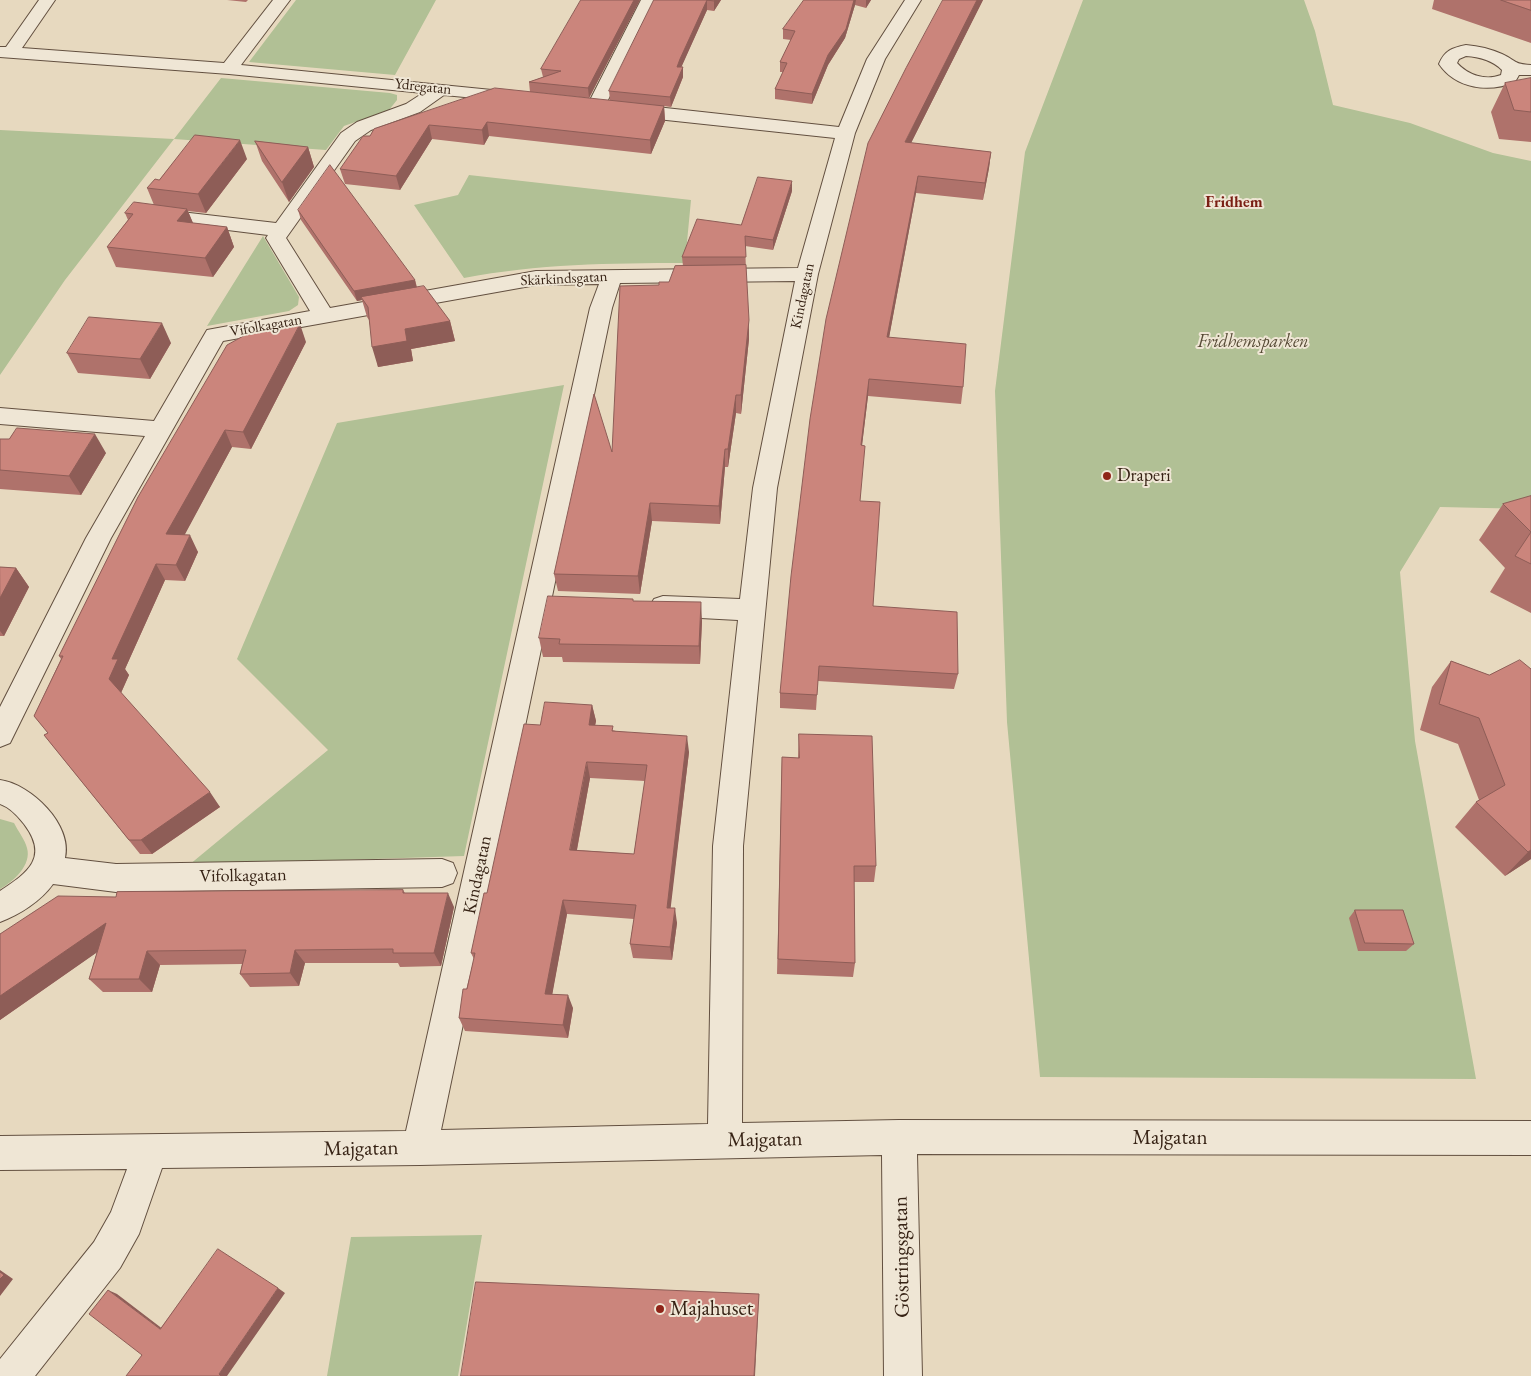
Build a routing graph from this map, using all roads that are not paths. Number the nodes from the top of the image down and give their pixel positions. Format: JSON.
{"nodes":[{"id":1,"x":47,"y":0,"type":"edge"},
{"id":2,"x":282,"y":0,"type":"edge"},
{"id":3,"x":649,"y":0,"type":"edge"},
{"id":4,"x":913,"y":0,"type":"edge"},
{"id":5,"x":5,"y":52,"type":"edge"},
{"id":6,"x":229,"y":69,"type":"junction"},
{"id":7,"x":1512,"y":69,"type":"dead end"},
{"id":8,"x":1531,"y":70,"type":"edge"},
{"id":9,"x":442,"y":89,"type":"junction"},
{"id":10,"x":529,"y":98,"type":"edge"},
{"id":11,"x":576,"y":104,"type":"edge"},
{"id":12,"x":596,"y":106,"type":"junction"},
{"id":13,"x":846,"y":133,"type":"junction"},
{"id":14,"x":143,"y":214,"type":"edge"},
{"id":15,"x":282,"y":230,"type":"junction"},
{"id":16,"x":807,"y":274,"type":"junction"},
{"id":17,"x":612,"y":276,"type":"junction"},
{"id":18,"x":324,"y":316,"type":"junction"},
{"id":19,"x":0,"y":416,"type":"edge"},
{"id":20,"x":160,"y":430,"type":"junction"},
{"id":21,"x":536,"y":602,"type":"junction"},
{"id":22,"x":566,"y":603,"type":"edge"},
{"id":23,"x":644,"y":606,"type":"edge"},
{"id":24,"x":751,"y":610,"type":"junction"},
{"id":25,"x":7,"y":705,"type":"edge"},
{"id":26,"x":0,"y":735,"type":"edge"},
{"id":27,"x":0,"y":792,"type":"edge"},
{"id":28,"x":45,"y":869,"type":"junction"},
{"id":29,"x":442,"y":873,"type":"dead end"},
{"id":30,"x":0,"y":908,"type":"edge"},
{"id":31,"x":899,"y":1137,"type":"junction"},
{"id":32,"x":1531,"y":1138,"type":"edge"},
{"id":33,"x":725,"y":1140,"type":"junction"},
{"id":34,"x":420,"y":1148,"type":"junction"},
{"id":35,"x":150,"y":1152,"type":"junction"},
{"id":36,"x":0,"y":1153,"type":"edge"},
{"id":37,"x":11,"y":1376,"type":"edge"},
{"id":38,"x":903,"y":1376,"type":"edge"}],
"edges":[{"from":1,"to":5,"type":"street"},
{"from":2,"to":6,"type":"street"},
{"from":3,"to":12,"type":"street"},
{"from":4,"to":13,"type":"street","name":"Kindagatan"},
{"from":5,"to":6,"type":"street","name":"Ydregatan"},
{"from":6,"to":9,"type":"street","name":"Ydregatan"},
{"from":7,"to":8,"type":"street"},
{"from":9,"to":10,"type":"street","name":"Ydregatan"},
{"from":9,"to":15,"type":"street"},
{"from":11,"to":12,"type":"street"},
{"from":12,"to":13,"type":"street"},
{"from":13,"to":16,"type":"street","name":"Kindagatan"},
{"from":14,"to":15,"type":"street"},
{"from":15,"to":18,"type":"street","name":"Vifolkagatan"},
{"from":16,"to":17,"type":"street","name":"Skärkindsgatan"},
{"from":16,"to":24,"type":"street","name":"Kindagatan"},
{"from":17,"to":18,"type":"street","name":"Skärkindsgatan"},
{"from":17,"to":21,"type":"street","name":"Kindagatan"},
{"from":18,"to":20,"type":"street","name":"Vifolkagatan"},
{"from":19,"to":20,"type":"street"},
{"from":20,"to":25,"type":"street","name":"Vifolkagatan"},
{"from":21,"to":22,"type":"street"},
{"from":21,"to":34,"type":"street","name":"Kindagatan"},
{"from":23,"to":24,"type":"street"},
{"from":24,"to":33,"type":"street","name":"Kindagatan"},
{"from":25,"to":26,"type":"street","name":"Vifolkagatan"},
{"from":27,"to":28,"type":"street"},
{"from":28,"to":29,"type":"street","name":"Vifolkagatan"},
{"from":28,"to":30,"type":"street"},
{"from":31,"to":32,"type":"street","name":"Majgatan"},
{"from":31,"to":33,"type":"street","name":"Majgatan"},
{"from":31,"to":38,"type":"street","name":"Göstringsgatan"},
{"from":33,"to":34,"type":"street","name":"Majgatan"},
{"from":34,"to":35,"type":"street","name":"Majgatan"},
{"from":35,"to":36,"type":"street","name":"Majgatan"},
{"from":35,"to":37,"type":"street"}]}
